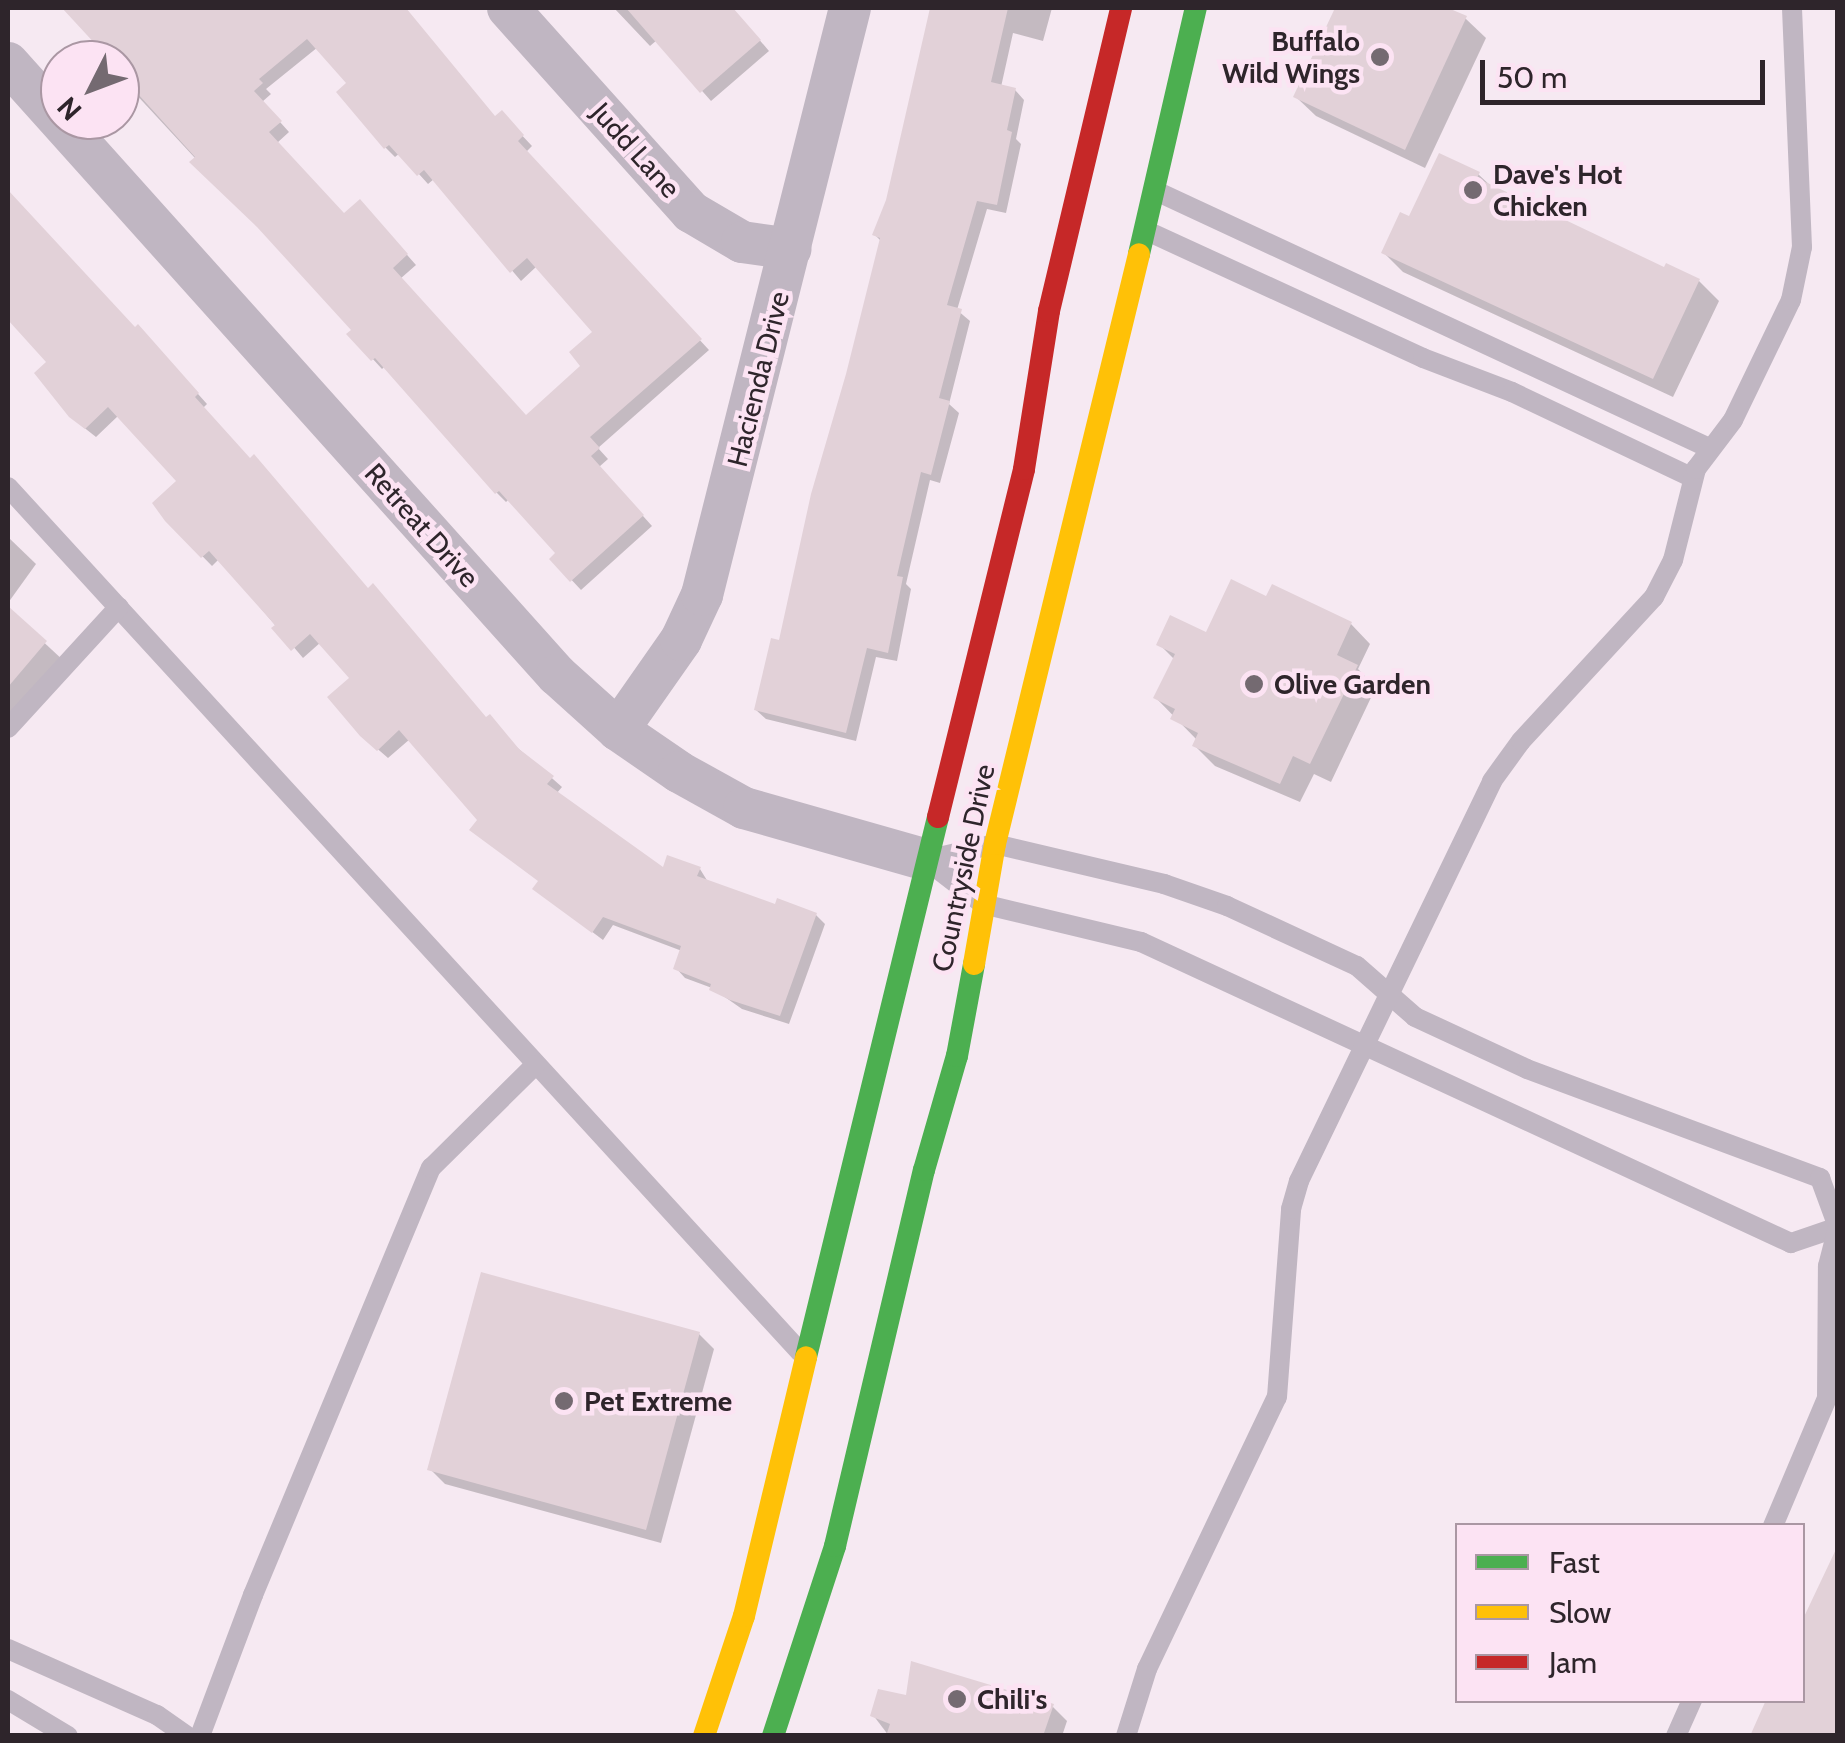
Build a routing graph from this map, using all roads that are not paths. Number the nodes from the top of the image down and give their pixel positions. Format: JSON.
{"nodes":[{"id":1,"x":508,"y":8,"type":"edge"},
{"id":2,"x":850,"y":8,"type":"edge"},
{"id":3,"x":1121,"y":8,"type":"edge"},
{"id":4,"x":1196,"y":8,"type":"edge"},
{"id":5,"x":1792,"y":8,"type":"edge"},
{"id":6,"x":8,"y":62,"type":"edge"},
{"id":7,"x":1154,"y":190,"type":"junction"},
{"id":8,"x":1145,"y":230,"type":"junction"},
{"id":9,"x":791,"y":249,"type":"junction"},
{"id":10,"x":1709,"y":448,"type":"junction"},
{"id":11,"x":1693,"y":478,"type":"junction"},
{"id":12,"x":8,"y":487,"type":"edge"},
{"id":13,"x":119,"y":607,"type":"junction"},
{"id":14,"x":8,"y":728,"type":"edge"},
{"id":15,"x":618,"y":730,"type":"junction"},
{"id":16,"x":996,"y":844,"type":"junction"},
{"id":17,"x":926,"y":860,"type":"junction"},
{"id":18,"x":983,"y":904,"type":"junction"},
{"id":19,"x":1387,"y":992,"type":"junction"},
{"id":20,"x":1363,"y":1044,"type":"junction"},
{"id":21,"x":535,"y":1065,"type":"junction"},
{"id":22,"x":1838,"y":1228,"type":"edge"},
{"id":23,"x":805,"y":1357,"type":"junction"},
{"id":24,"x":1774,"y":1523,"type":"edge"},
{"id":25,"x":8,"y":1649,"type":"edge"},
{"id":26,"x":8,"y":1700,"type":"edge"},
{"id":27,"x":1691,"y":1703,"type":"edge"},
{"id":28,"x":68,"y":1736,"type":"edge"},
{"id":29,"x":187,"y":1736,"type":"edge"},
{"id":30,"x":200,"y":1736,"type":"edge"},
{"id":31,"x":704,"y":1736,"type":"edge"},
{"id":32,"x":773,"y":1736,"type":"edge"},
{"id":33,"x":1126,"y":1736,"type":"edge"},
{"id":34,"x":1676,"y":1736,"type":"edge"}],
"edges":[{"from":1,"to":9,"type":"street","name":"Judd Lane"},
{"from":2,"to":9,"type":"street","name":"Hacienda Drive"},
{"from":3,"to":17,"type":"street","name":"Countryside Drive"},
{"from":4,"to":7,"type":"street","name":"Countryside Drive"},
{"from":5,"to":10,"type":"lane"},
{"from":6,"to":15,"type":"street","name":"Retreat Drive"},
{"from":7,"to":8,"type":"street","name":"Countryside Drive"},
{"from":7,"to":10,"type":"lane"},
{"from":8,"to":11,"type":"lane"},
{"from":8,"to":16,"type":"street","name":"Countryside Drive"},
{"from":9,"to":15,"type":"street","name":"Hacienda Drive"},
{"from":10,"to":11,"type":"lane"},
{"from":11,"to":19,"type":"lane"},
{"from":12,"to":13,"type":"lane"},
{"from":13,"to":14,"type":"lane"},
{"from":13,"to":21,"type":"lane"},
{"from":15,"to":17,"type":"street","name":"Retreat Drive"},
{"from":16,"to":17,"type":"lane"},
{"from":16,"to":18,"type":"street","name":"Countryside Drive"},
{"from":16,"to":19,"type":"lane"},
{"from":17,"to":18,"type":"lane"},
{"from":17,"to":23,"type":"street","name":"Countryside Drive"},
{"from":18,"to":20,"type":"lane"},
{"from":18,"to":32,"type":"street","name":"Countryside Drive"},
{"from":19,"to":20,"type":"lane"},
{"from":19,"to":20,"type":"lane"},
{"from":20,"to":33,"type":"lane"},
{"from":21,"to":23,"type":"lane"},
{"from":21,"to":30,"type":"lane"},
{"from":22,"to":24,"type":"lane"},
{"from":23,"to":31,"type":"street","name":"Countryside Drive"},
{"from":25,"to":29,"type":"lane"},
{"from":26,"to":28,"type":"lane"},
{"from":27,"to":34,"type":"lane"}]}
